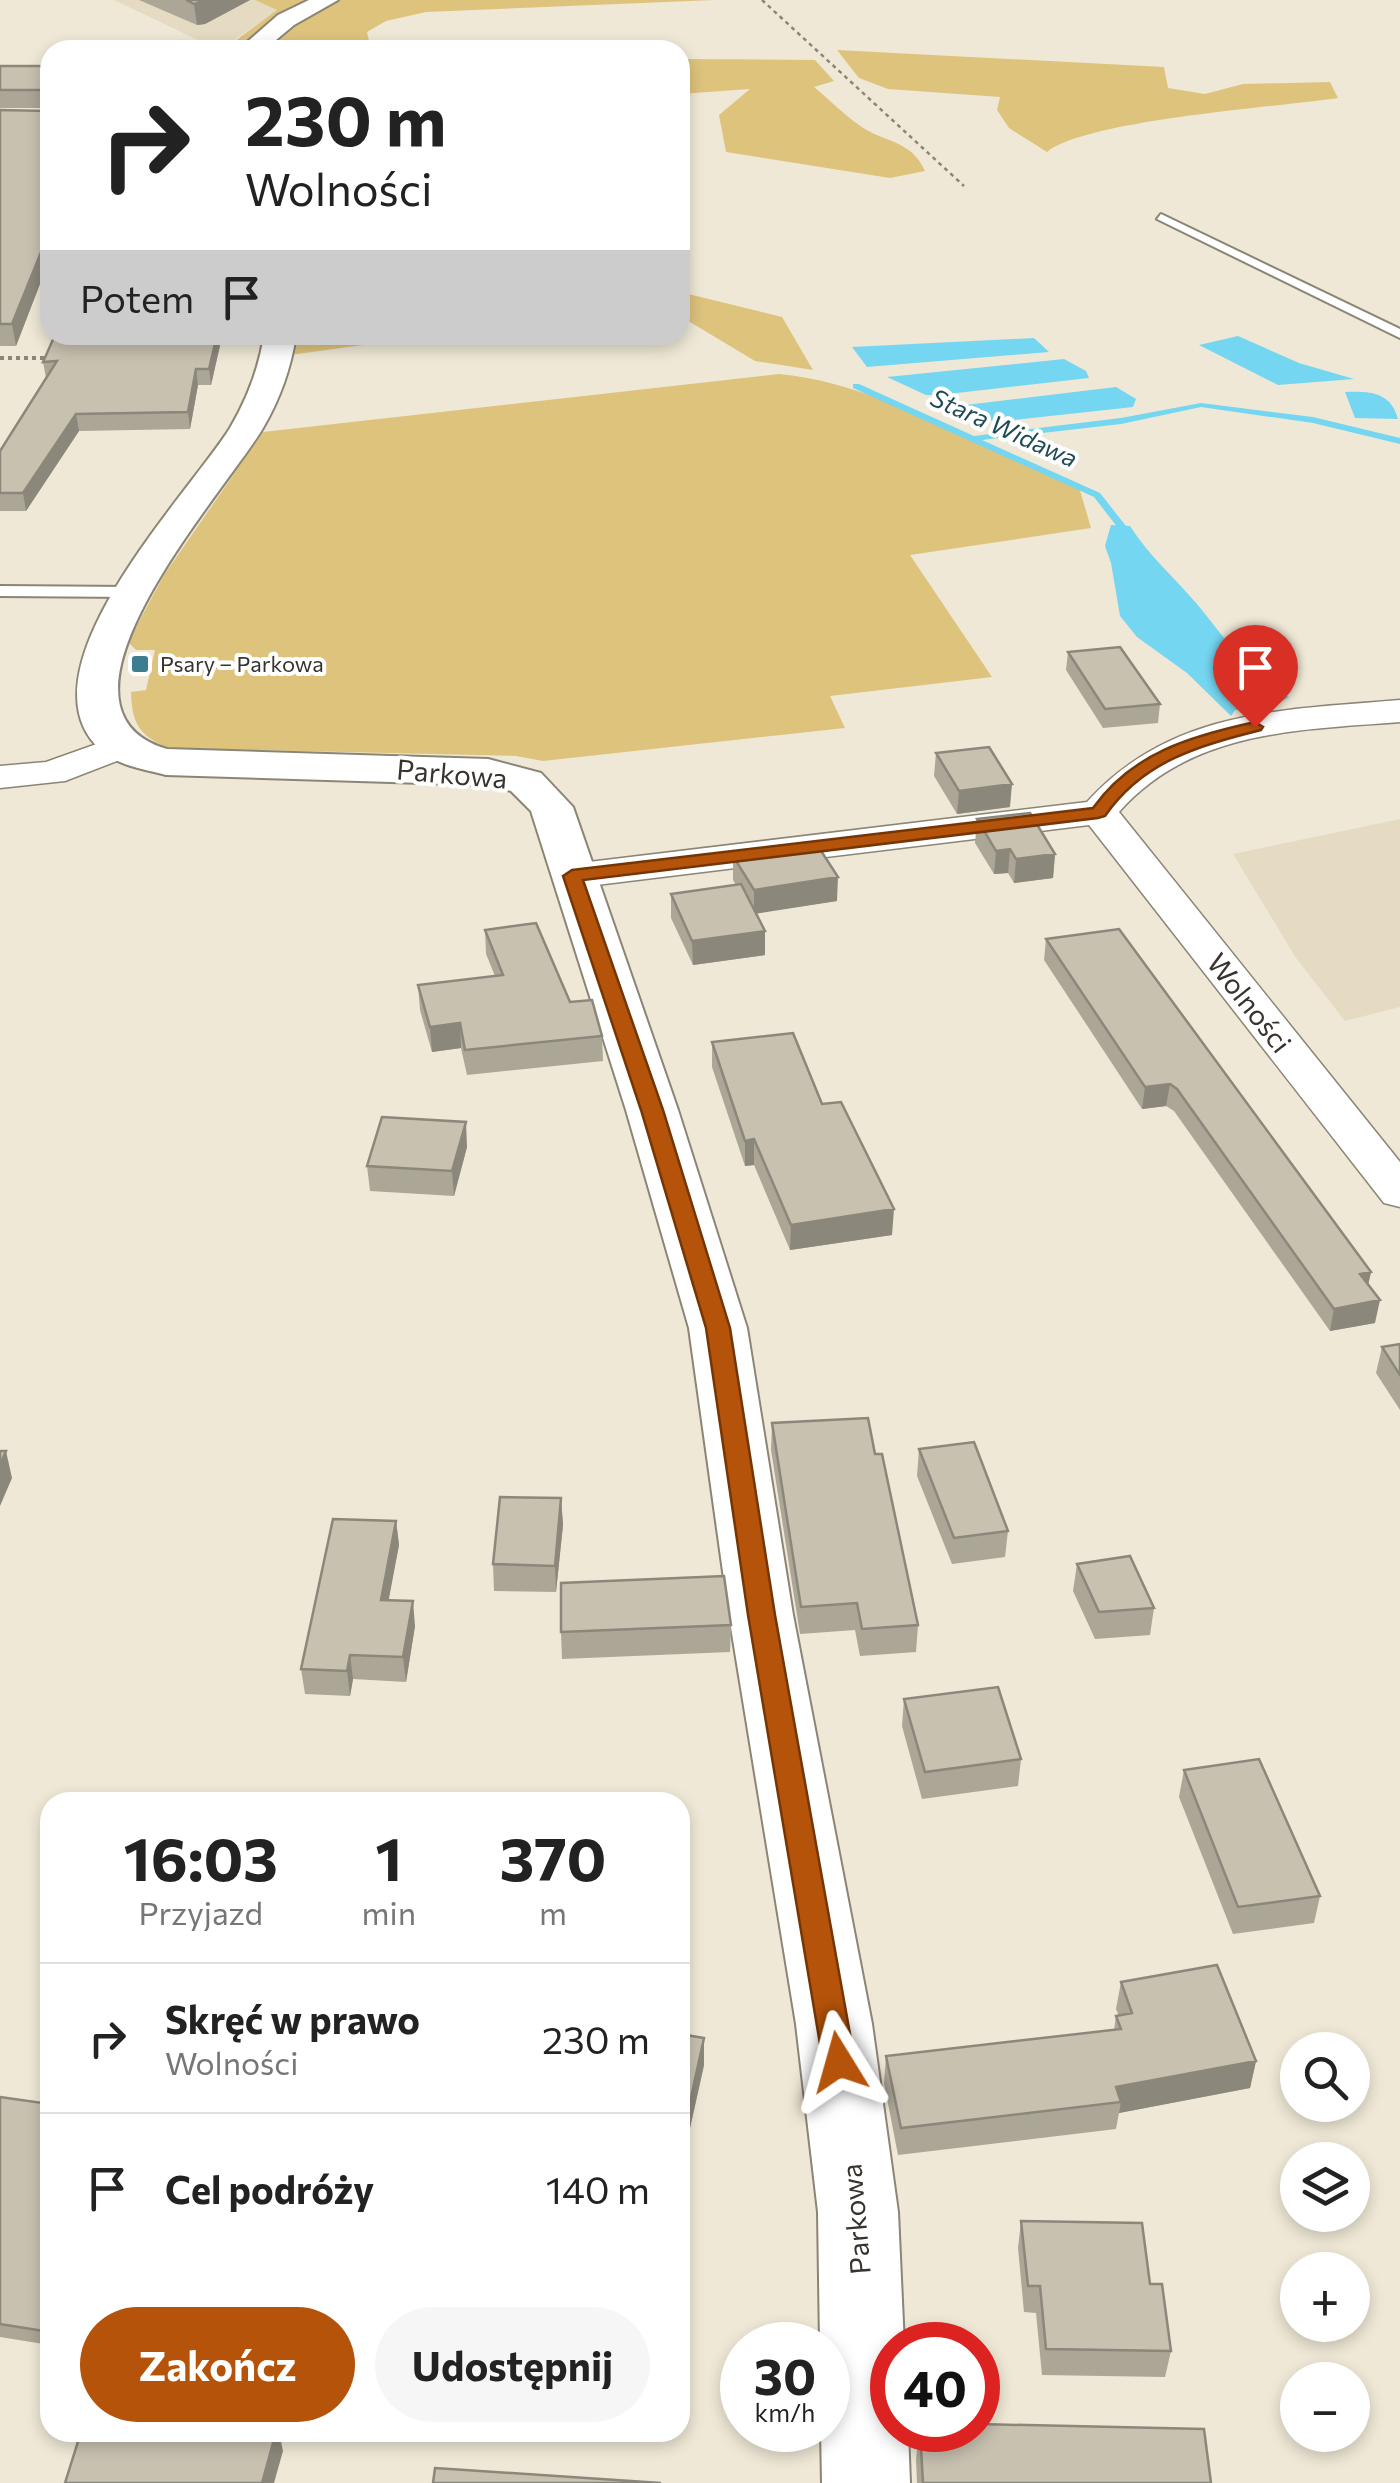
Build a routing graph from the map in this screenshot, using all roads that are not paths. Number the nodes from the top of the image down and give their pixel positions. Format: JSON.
{"nodes":[{"id":1,"x":327,"y":0,"type":"edge"},
{"id":2,"x":262,"y":40,"type":"edge"},
{"id":3,"x":1160,"y":217,"type":"dead end"},
{"id":4,"x":1400,"y":334,"type":"edge"},
{"id":5,"x":279,"y":345,"type":"edge"},
{"id":6,"x":0,"y":591,"type":"edge"},
{"id":7,"x":132,"y":592,"type":"junction"},
{"id":8,"x":1400,"y":711,"type":"edge"},
{"id":9,"x":122,"y":746,"type":"junction"},
{"id":10,"x":0,"y":776,"type":"edge"},
{"id":11,"x":1098,"y":812,"type":"junction"},
{"id":12,"x":572,"y":876,"type":"junction"},
{"id":13,"x":1400,"y":1193,"type":"edge"},
{"id":14,"x":866,"y":2483,"type":"edge"}],
"edges":[{"from":1,"to":2,"type":"street"},
{"from":3,"to":4,"type":"lane"},
{"from":5,"to":7,"type":"street"},
{"from":6,"to":7,"type":"lane"},
{"from":7,"to":9,"type":"street"},
{"from":8,"to":11,"type":"street"},
{"from":9,"to":10,"type":"street"},
{"from":9,"to":12,"type":"street","name":"Parkowa"},
{"from":11,"to":12,"type":"street"},
{"from":11,"to":13,"type":"street","name":"Wolności"},
{"from":12,"to":14,"type":"street","name":"Parkowa"}]}
